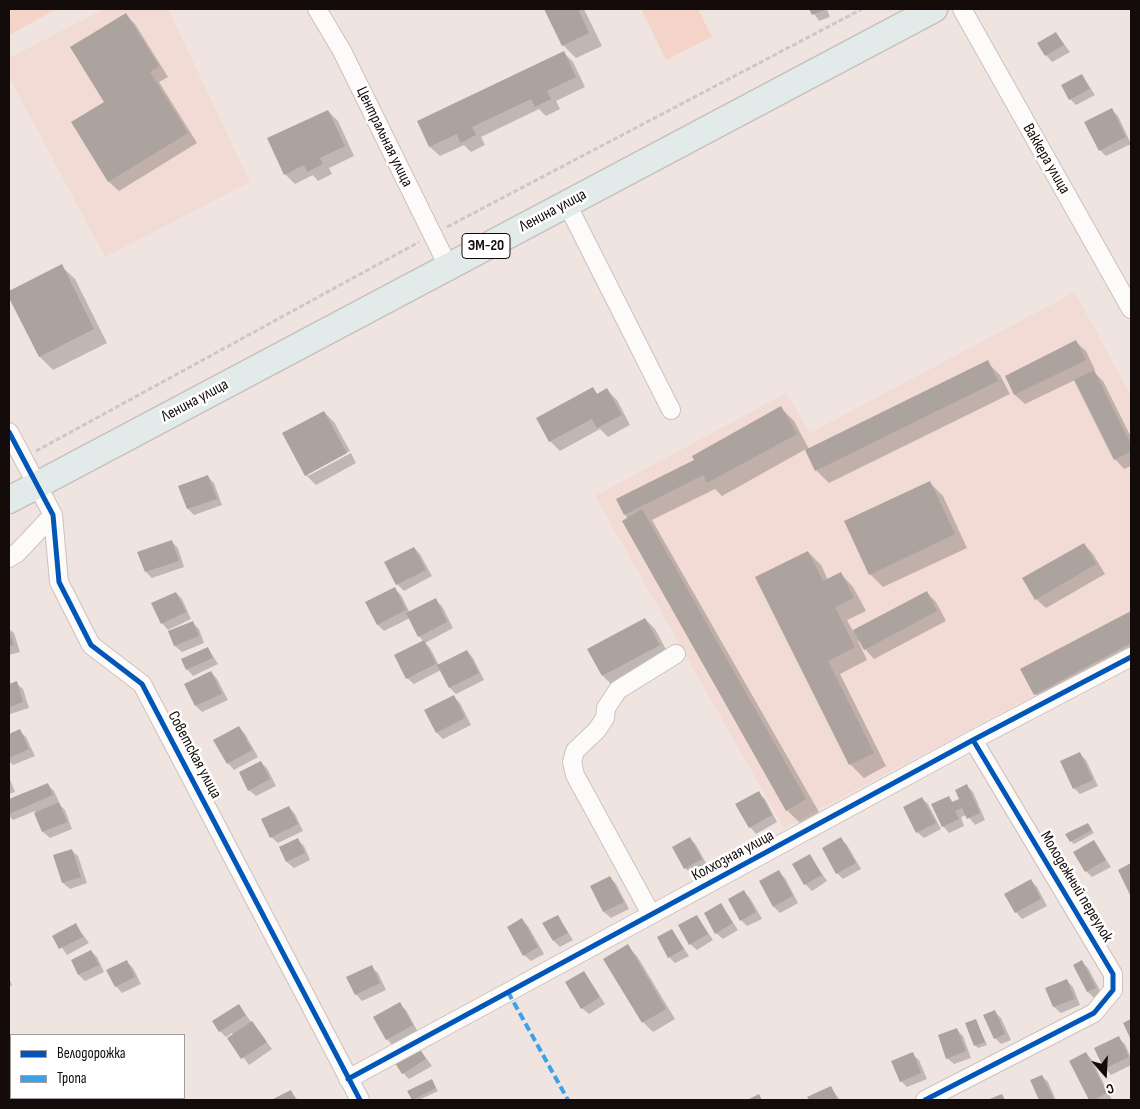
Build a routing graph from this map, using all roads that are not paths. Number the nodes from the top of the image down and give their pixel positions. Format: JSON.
{"nodes":[{"id":1,"x":317,"y":9,"type":"edge"},
{"id":2,"x":934,"y":9,"type":"edge"},
{"id":3,"x":962,"y":9,"type":"edge"},
{"id":4,"x":567,"y":204,"type":"junction"},
{"id":5,"x":448,"y":266,"type":"junction"},
{"id":6,"x":1131,"y":309,"type":"edge"},
{"id":7,"x":671,"y":410,"type":"dead end"},
{"id":8,"x":9,"y":432,"type":"edge"},
{"id":9,"x":38,"y":484,"type":"junction"},
{"id":10,"x":9,"y":500,"type":"edge"},
{"id":11,"x":53,"y":515,"type":"junction"},
{"id":12,"x":9,"y":558,"type":"edge"},
{"id":13,"x":676,"y":654,"type":"dead end"},
{"id":14,"x":1131,"y":657,"type":"edge"},
{"id":15,"x":973,"y":740,"type":"junction"},
{"id":16,"x":651,"y":914,"type":"junction"},
{"id":17,"x":348,"y":1079,"type":"junction"},
{"id":18,"x":360,"y":1100,"type":"edge"},
{"id":19,"x":925,"y":1100,"type":"edge"}],
"edges":[{"from":1,"to":5,"type":"street","name":"Центральная улица"},
{"from":2,"to":4,"type":"main road","name":"Ленина улица","number":"ЭМ-20"},
{"from":3,"to":6,"type":"street","name":"Ваккера улица"},
{"from":4,"to":5,"type":"main road","name":"Ленина улица","number":"ЭМ-20"},
{"from":4,"to":7,"type":"street"},
{"from":5,"to":9,"type":"main road","name":"Ленина улица","number":"ЭМ-20"},
{"from":8,"to":9,"type":"street","name":"Советская улица"},
{"from":9,"to":10,"type":"main road","number":"ЭМ-20"},
{"from":9,"to":11,"type":"street","name":"Советская улица"},
{"from":11,"to":12,"type":"street"},
{"from":11,"to":17,"type":"street","name":"Советская улица"},
{"from":13,"to":16,"type":"street"},
{"from":14,"to":15,"type":"street","name":"Колхозная улица"},
{"from":15,"to":16,"type":"street","name":"Колхозная улица"},
{"from":15,"to":19,"type":"street","name":"Молодежный переулок"},
{"from":16,"to":17,"type":"street","name":"Колхозная улица"},
{"from":17,"to":18,"type":"street","name":"Советская улица"}]}
